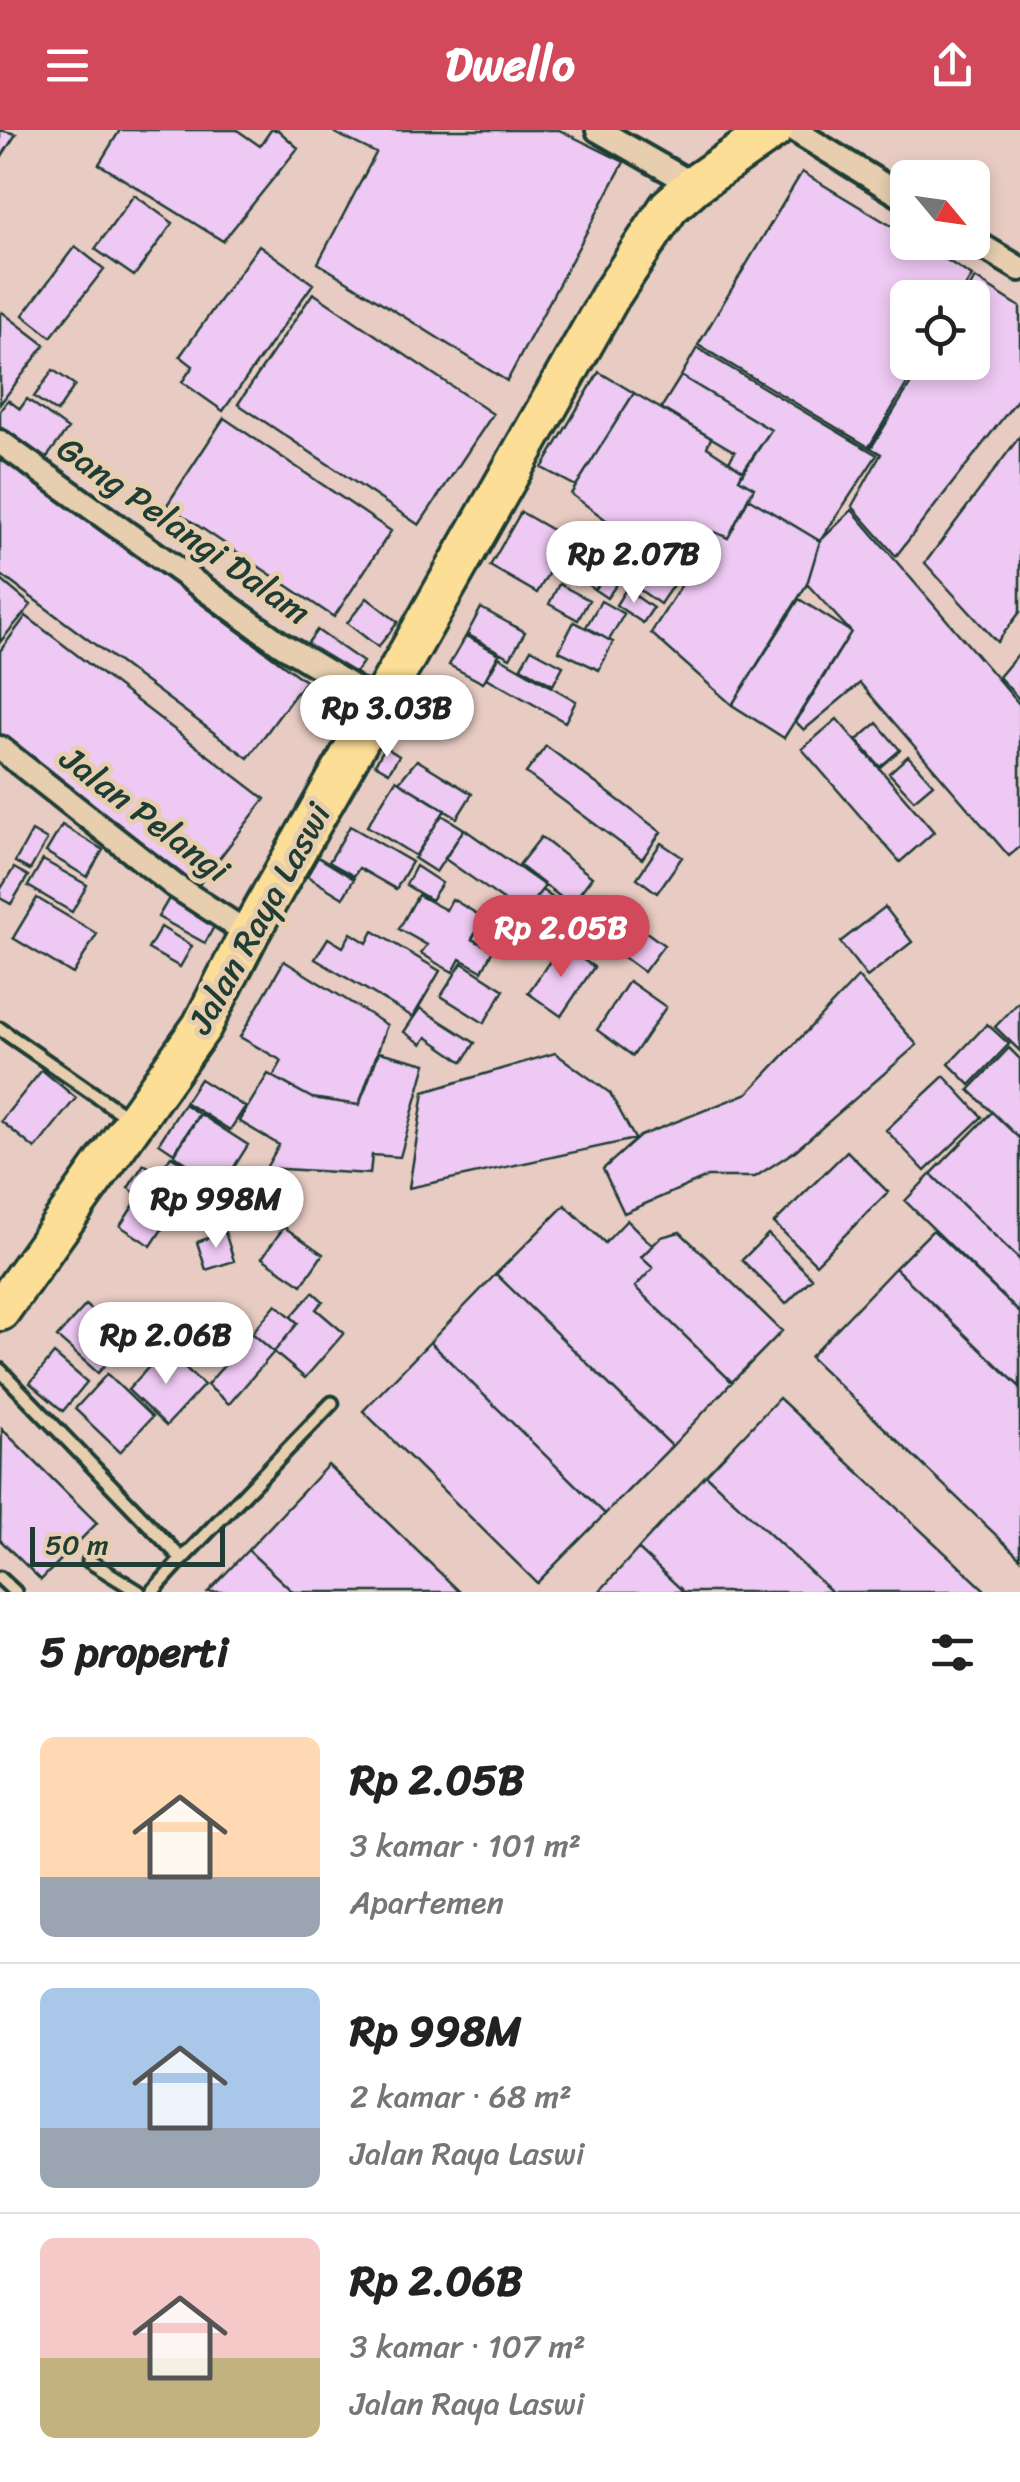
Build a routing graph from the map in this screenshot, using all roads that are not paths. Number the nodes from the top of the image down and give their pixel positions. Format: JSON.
{"nodes":[{"id":1,"x":598,"y":130,"type":"edge"},
{"id":2,"x":794,"y":130,"type":"edge"},
{"id":3,"x":757,"y":134,"type":"edge"},
{"id":4,"x":694,"y":184,"type":"junction"},
{"id":5,"x":890,"y":189,"type":"edge"},
{"id":6,"x":990,"y":251,"type":"edge"},
{"id":7,"x":1020,"y":269,"type":"edge"},
{"id":8,"x":0,"y":442,"type":"edge"},
{"id":9,"x":380,"y":704,"type":"junction"},
{"id":10,"x":0,"y":748,"type":"edge"},
{"id":11,"x":249,"y":934,"type":"junction"},
{"id":12,"x":0,"y":1029,"type":"edge"},
{"id":13,"x":134,"y":1122,"type":"junction"},
{"id":14,"x":0,"y":1311,"type":"edge"},
{"id":15,"x":0,"y":1370,"type":"edge"},
{"id":16,"x":332,"y":1403,"type":"dead end"},
{"id":17,"x":182,"y":1559,"type":"junction"},
{"id":18,"x":89,"y":1561,"type":"dead end"},
{"id":19,"x":0,"y":1578,"type":"edge"},
{"id":20,"x":15,"y":1592,"type":"edge"},
{"id":21,"x":140,"y":1592,"type":"edge"},
{"id":22,"x":152,"y":1592,"type":"edge"}],
"edges":[{"from":1,"to":4,"type":"street"},
{"from":2,"to":5,"type":"street"},
{"from":3,"to":4,"type":"main road","name":"Jalan Raya Laswi"},
{"from":4,"to":9,"type":"main road","name":"Jalan Raya Laswi"},
{"from":6,"to":7,"type":"street"},
{"from":8,"to":9,"type":"street","name":"Gang Pelangi Dalam"},
{"from":9,"to":11,"type":"main road","name":"Jalan Raya Laswi"},
{"from":10,"to":11,"type":"street","name":"Jalan Pelangi"},
{"from":11,"to":13,"type":"main road","name":"Jalan Raya Laswi"},
{"from":12,"to":13,"type":"lane"},
{"from":13,"to":14,"type":"main road","name":"Jalan Raya Laswi"},
{"from":15,"to":17,"type":"lane"},
{"from":16,"to":17,"type":"lane"},
{"from":17,"to":22,"type":"lane"},
{"from":18,"to":21,"type":"lane"},
{"from":19,"to":20,"type":"lane"}]}
